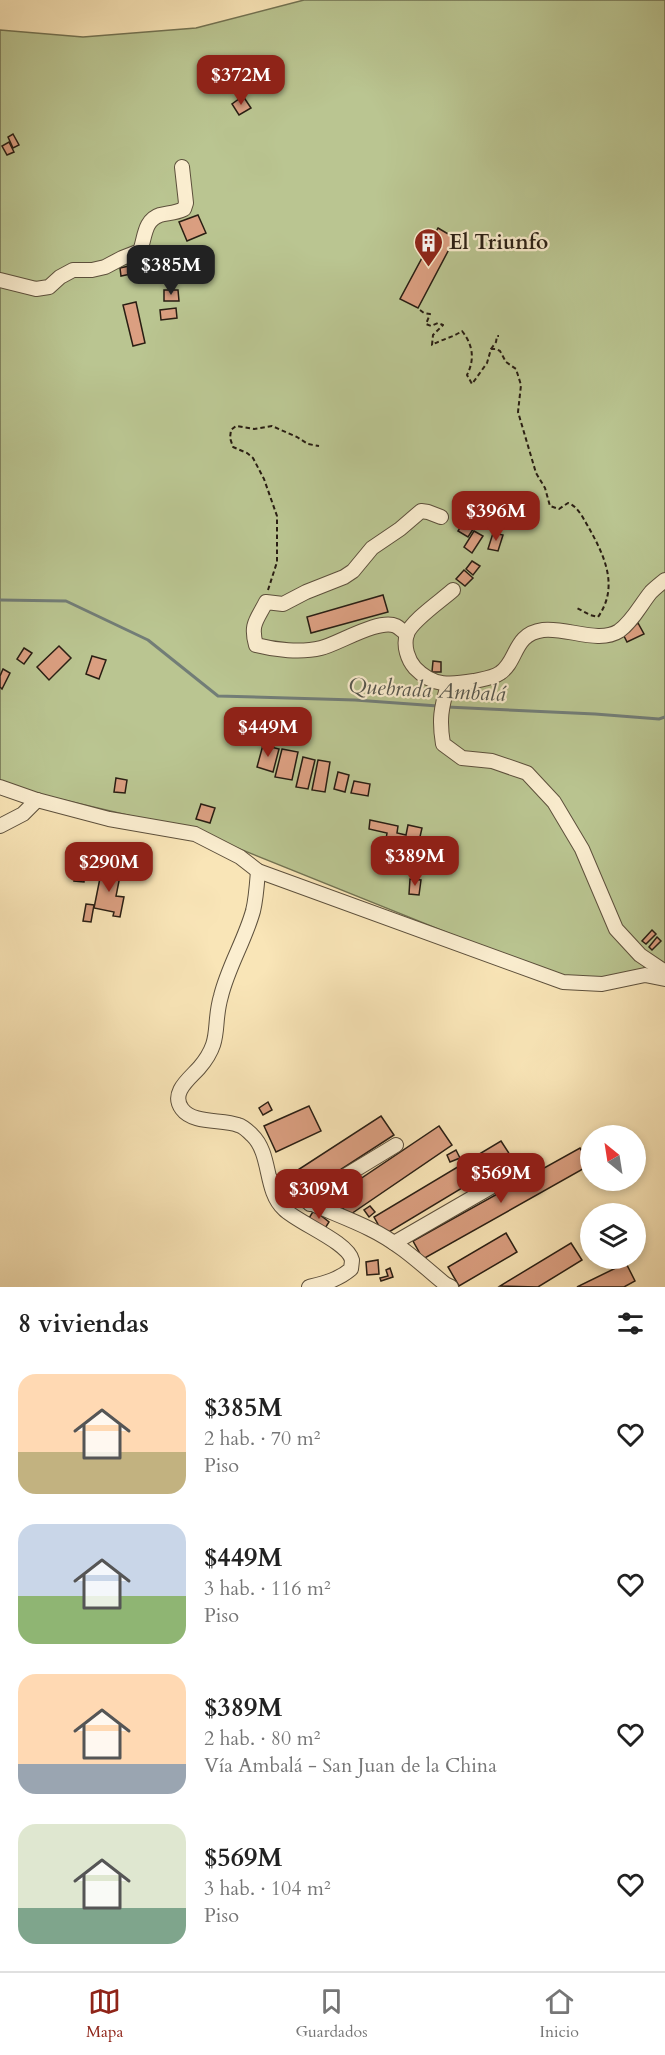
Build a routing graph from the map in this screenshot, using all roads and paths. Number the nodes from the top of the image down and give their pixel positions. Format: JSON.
{"nodes":[{"id":1,"x":182,"y":167,"type":"dead end"},
{"id":2,"x":0,"y":280,"type":"edge"},
{"id":3,"x":420,"y":310,"type":"dead end"},
{"id":4,"x":499,"y":336,"type":"dead end"},
{"id":5,"x":491,"y":349,"type":"junction"},
{"id":6,"x":319,"y":446,"type":"dead end"},
{"id":7,"x":441,"y":517,"type":"dead end"},
{"id":8,"x":665,"y":580,"type":"edge"},
{"id":9,"x":453,"y":590,"type":"dead end"},
{"id":10,"x":266,"y":602,"type":"junction"},
{"id":11,"x":577,"y":608,"type":"dead end"},
{"id":12,"x":407,"y":634,"type":"junction"},
{"id":13,"x":448,"y":685,"type":"junction"},
{"id":14,"x":0,"y":785,"type":"edge"},
{"id":15,"x":37,"y":800,"type":"junction"},
{"id":16,"x":0,"y":826,"type":"edge"},
{"id":17,"x":258,"y":871,"type":"junction"},
{"id":18,"x":665,"y":972,"type":"edge"},
{"id":19,"x":665,"y":979,"type":"edge"},
{"id":20,"x":396,"y":1145,"type":"dead end"},
{"id":21,"x":510,"y":1176,"type":"dead end"},
{"id":22,"x":268,"y":1178,"type":"junction"},
{"id":23,"x":310,"y":1204,"type":"junction"},
{"id":24,"x":394,"y":1243,"type":"junction"},
{"id":25,"x":309,"y":1287,"type":"edge"},
{"id":26,"x":451,"y":1287,"type":"edge"}],
"edges":[{"from":1,"to":2,"type":"street"},
{"from":3,"to":5,"type":"path"},
{"from":4,"to":5,"type":"path"},
{"from":5,"to":11,"type":"path"},
{"from":6,"to":10,"type":"path"},
{"from":7,"to":10,"type":"street"},
{"from":8,"to":13,"type":"street"},
{"from":9,"to":12,"type":"street"},
{"from":10,"to":12,"type":"street"},
{"from":12,"to":13,"type":"street"},
{"from":13,"to":18,"type":"street"},
{"from":14,"to":15,"type":"street"},
{"from":15,"to":16,"type":"street"},
{"from":15,"to":17,"type":"street"},
{"from":17,"to":19,"type":"street"},
{"from":17,"to":22,"type":"street"},
{"from":20,"to":23,"type":"street"},
{"from":21,"to":24,"type":"street"},
{"from":22,"to":23,"type":"street"},
{"from":22,"to":25,"type":"street"},
{"from":23,"to":24,"type":"street"},
{"from":24,"to":26,"type":"street"}]}
